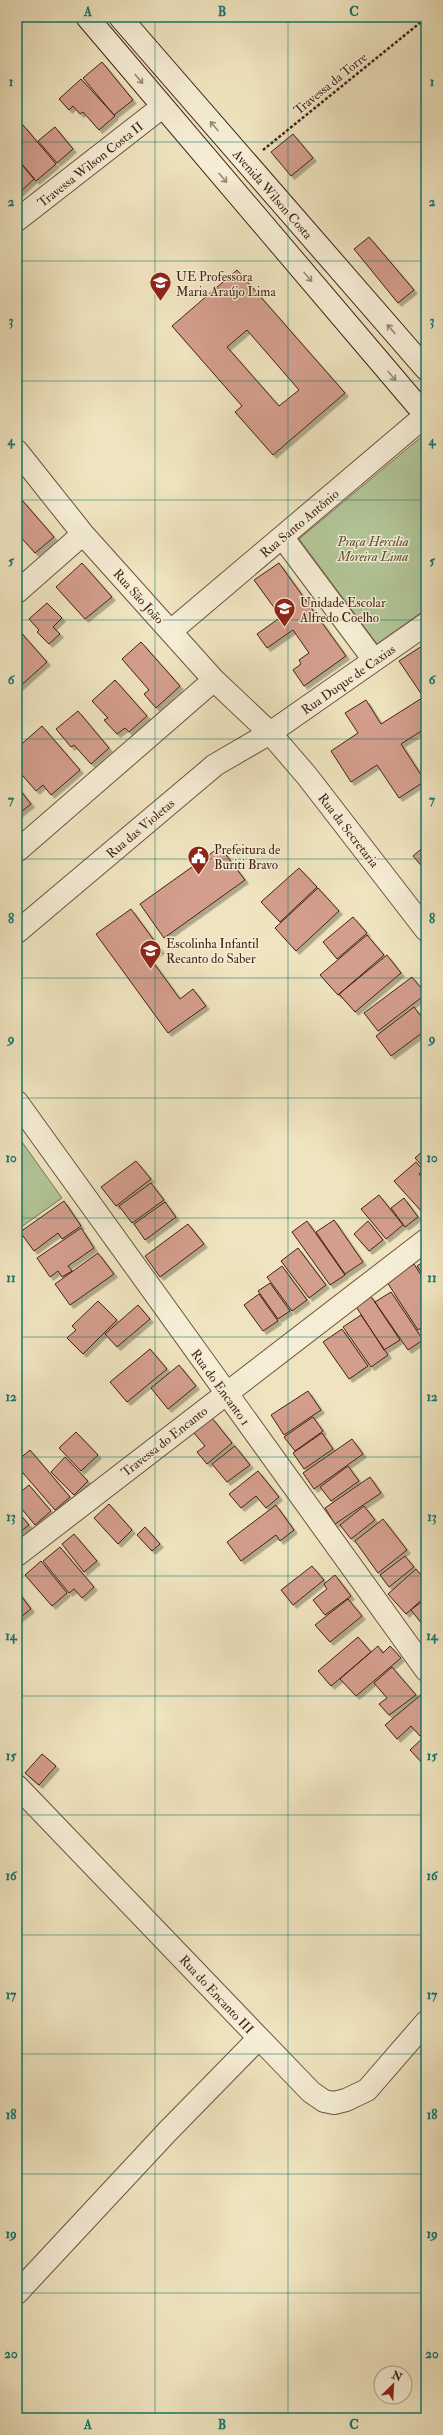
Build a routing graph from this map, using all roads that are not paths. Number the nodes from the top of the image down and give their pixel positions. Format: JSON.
{"nodes":[{"id":1,"x":87,"y":17,"type":"edge"},
{"id":2,"x":120,"y":17,"type":"edge"},
{"id":3,"x":139,"y":38,"type":"junction"},
{"id":4,"x":120,"y":56,"type":"junction"},
{"id":5,"x":162,"y":107,"type":"junction"},
{"id":6,"x":17,"y":220,"type":"edge"},
{"id":7,"x":426,"y":369,"type":"edge"},
{"id":8,"x":426,"y":415,"type":"edge"},
{"id":9,"x":17,"y":451,"type":"edge"},
{"id":10,"x":83,"y":534,"type":"junction"},
{"id":11,"x":283,"y":538,"type":"junction"},
{"id":12,"x":17,"y":592,"type":"edge"},
{"id":13,"x":426,"y":624,"type":"edge"},
{"id":14,"x":171,"y":631,"type":"junction"},
{"id":15,"x":374,"y":660,"type":"junction"},
{"id":16,"x":214,"y":680,"type":"junction"},
{"id":17,"x":270,"y":733,"type":"junction"},
{"id":18,"x":17,"y":851,"type":"edge"},
{"id":19,"x":426,"y":930,"type":"edge"},
{"id":20,"x":17,"y":932,"type":"edge"},
{"id":21,"x":17,"y":1102,"type":"edge"},
{"id":22,"x":426,"y":1240,"type":"edge"},
{"id":23,"x":226,"y":1394,"type":"junction"},
{"id":24,"x":17,"y":1555,"type":"edge"},
{"id":25,"x":426,"y":1670,"type":"edge"},
{"id":26,"x":17,"y":1786,"type":"edge"},
{"id":27,"x":426,"y":2022,"type":"edge"},
{"id":28,"x":259,"y":2038,"type":"junction"},
{"id":29,"x":17,"y":2293,"type":"edge"}],
"edges":[{"from":1,"to":4,"type":"street"},
{"from":2,"to":3,"type":"street","name":"Avenida Wilson Costa"},
{"from":3,"to":4,"type":"street"},
{"from":7,"to":3,"type":"street","name":"Avenida Wilson Costa","one_way":true},
{"from":4,"to":5,"type":"street","one_way":true},
{"from":5,"to":6,"type":"street","name":"Travessa Wilson Costa II"},
{"from":5,"to":8,"type":"street","one_way":true},
{"from":8,"to":11,"type":"street","name":"Rua Santo Antônio"},
{"from":9,"to":10,"type":"street","name":"Rua São João"},
{"from":10,"to":12,"type":"street"},
{"from":10,"to":14,"type":"street","name":"Rua São João"},
{"from":11,"to":14,"type":"street","name":"Rua Santo Antônio"},
{"from":11,"to":15,"type":"street"},
{"from":13,"to":15,"type":"street","name":"Rua Duque de Caxias"},
{"from":14,"to":16,"type":"street","name":"Rua São João"},
{"from":15,"to":17,"type":"street","name":"Rua Duque de Caxias"},
{"from":16,"to":17,"type":"street","name":"Rua São João"},
{"from":16,"to":18,"type":"street"},
{"from":17,"to":19,"type":"street","name":"Rua da Secretaria"},
{"from":17,"to":20,"type":"street","name":"Rua das Violetas"},
{"from":21,"to":23,"type":"street","name":"Rua do Encanto 1"},
{"from":22,"to":23,"type":"street","name":"Travessa do Encanto"},
{"from":23,"to":24,"type":"street","name":"Travessa do Encanto"},
{"from":23,"to":25,"type":"street","name":"Rua do Encanto 1"},
{"from":26,"to":28,"type":"street","name":"Rua do Encanto III"},
{"from":27,"to":28,"type":"street","name":"Rua do Encanto III"},
{"from":28,"to":29,"type":"street"}]}
